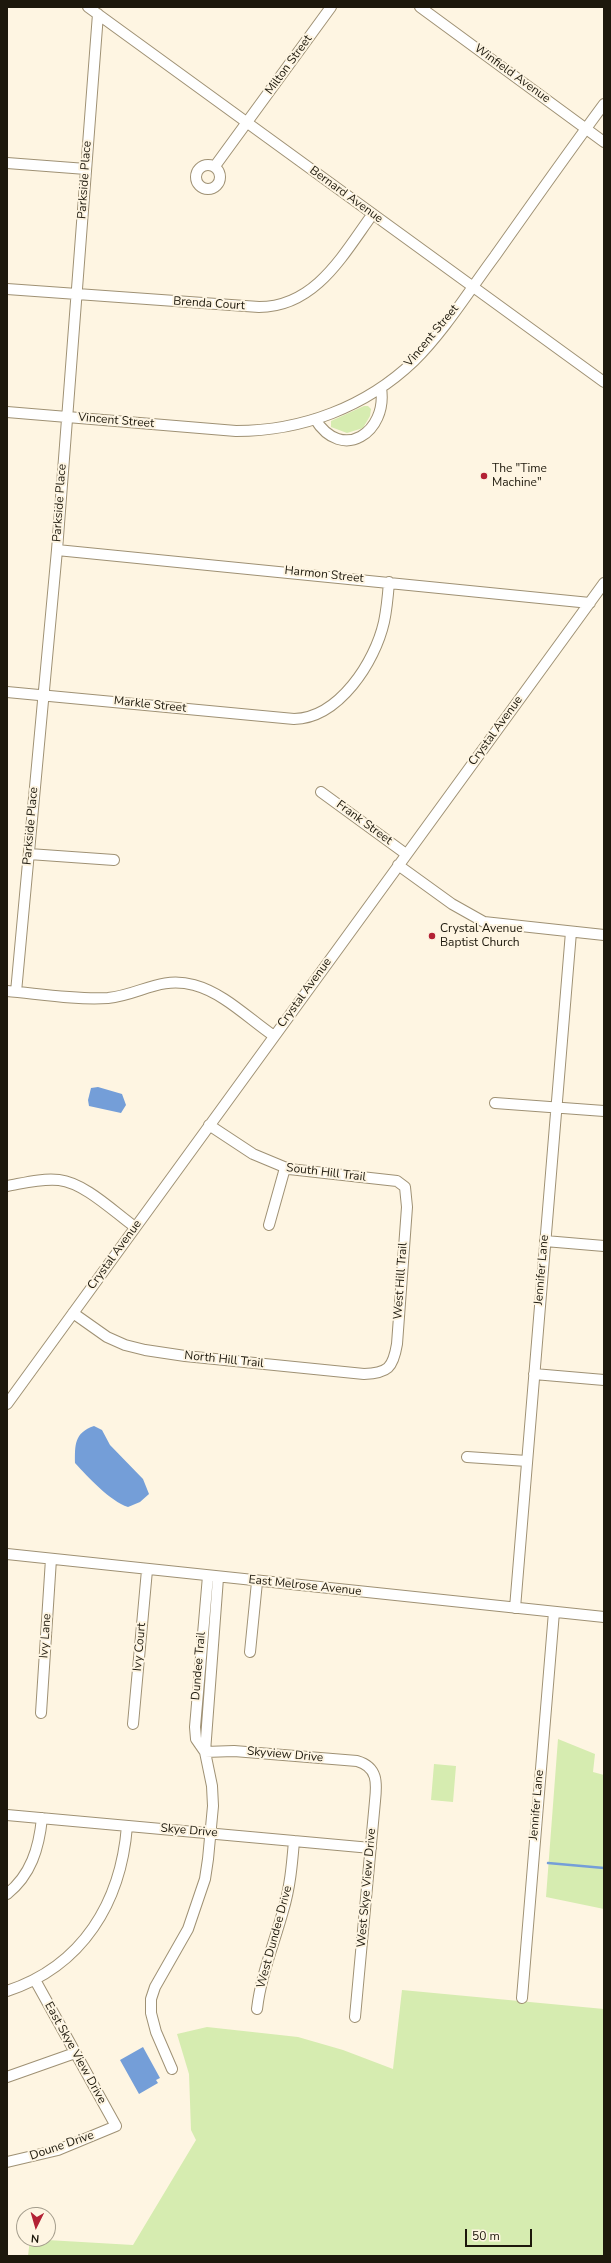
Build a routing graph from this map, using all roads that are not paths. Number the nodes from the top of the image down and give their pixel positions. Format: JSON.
{"nodes":[{"id":1,"x":331,"y":7,"type":"edge"},
{"id":2,"x":420,"y":7,"type":"edge"},
{"id":3,"x":91,"y":9,"type":"edge"},
{"id":4,"x":604,"y":104,"type":"edge"},
{"id":5,"x":246,"y":123,"type":"junction"},
{"id":6,"x":586,"y":128,"type":"junction"},
{"id":7,"x":604,"y":142,"type":"edge"},
{"id":8,"x":7,"y":163,"type":"edge"},
{"id":9,"x":215,"y":166,"type":"dead end"},
{"id":10,"x":86,"y":169,"type":"junction"},
{"id":11,"x":372,"y":215,"type":"junction"},
{"id":12,"x":473,"y":287,"type":"junction"},
{"id":13,"x":7,"y":289,"type":"edge"},
{"id":14,"x":77,"y":294,"type":"junction"},
{"id":15,"x":604,"y":382,"type":"edge"},
{"id":16,"x":381,"y":388,"type":"junction"},
{"id":17,"x":7,"y":412,"type":"edge"},
{"id":18,"x":67,"y":416,"type":"junction"},
{"id":19,"x":316,"y":420,"type":"junction"},
{"id":20,"x":57,"y":550,"type":"junction"},
{"id":21,"x":389,"y":582,"type":"junction"},
{"id":22,"x":604,"y":583,"type":"edge"},
{"id":23,"x":590,"y":603,"type":"junction"},
{"id":24,"x":7,"y":692,"type":"edge"},
{"id":25,"x":43,"y":695,"type":"junction"},
{"id":26,"x":321,"y":792,"type":"dead end"},
{"id":27,"x":29,"y":854,"type":"junction"},
{"id":28,"x":406,"y":854,"type":"junction"},
{"id":29,"x":114,"y":860,"type":"dead end"},
{"id":30,"x":398,"y":865,"type":"junction"},
{"id":31,"x":571,"y":932,"type":"junction"},
{"id":32,"x":604,"y":935,"type":"edge"},
{"id":33,"x":12,"y":992,"type":"edge"},
{"id":34,"x":274,"y":1036,"type":"junction"},
{"id":35,"x":495,"y":1103,"type":"dead end"},
{"id":36,"x":556,"y":1106,"type":"junction"},
{"id":37,"x":604,"y":1111,"type":"edge"},
{"id":38,"x":209,"y":1125,"type":"junction"},
{"id":39,"x":285,"y":1168,"type":"junction"},
{"id":40,"x":7,"y":1186,"type":"edge"},
{"id":41,"x":405,"y":1187,"type":"joint"},
{"id":42,"x":269,"y":1225,"type":"dead end"},
{"id":43,"x":135,"y":1227,"type":"junction"},
{"id":44,"x":545,"y":1241,"type":"junction"},
{"id":45,"x":604,"y":1246,"type":"edge"},
{"id":46,"x":73,"y":1314,"type":"junction"},
{"id":47,"x":384,"y":1371,"type":"joint"},
{"id":48,"x":534,"y":1374,"type":"junction"},
{"id":49,"x":604,"y":1380,"type":"edge"},
{"id":50,"x":7,"y":1404,"type":"edge"},
{"id":51,"x":468,"y":1458,"type":"dead end"},
{"id":52,"x":527,"y":1461,"type":"junction"},
{"id":53,"x":7,"y":1554,"type":"edge"},
{"id":54,"x":51,"y":1559,"type":"junction"},
{"id":55,"x":147,"y":1570,"type":"junction"},
{"id":56,"x":213,"y":1577,"type":"junction"},
{"id":57,"x":258,"y":1582,"type":"junction"},
{"id":58,"x":515,"y":1608,"type":"junction"},
{"id":59,"x":554,"y":1612,"type":"junction"},
{"id":60,"x":604,"y":1617,"type":"edge"},
{"id":61,"x":250,"y":1652,"type":"dead end"},
{"id":62,"x":41,"y":1713,"type":"dead end"},
{"id":63,"x":133,"y":1724,"type":"dead end"},
{"id":64,"x":205,"y":1752,"type":"junction"},
{"id":65,"x":364,"y":1763,"type":"joint"},
{"id":66,"x":7,"y":1815,"type":"edge"},
{"id":67,"x":42,"y":1818,"type":"junction"},
{"id":68,"x":127,"y":1826,"type":"junction"},
{"id":69,"x":211,"y":1833,"type":"junction"},
{"id":70,"x":294,"y":1841,"type":"junction"},
{"id":71,"x":371,"y":1848,"type":"junction"},
{"id":72,"x":7,"y":1894,"type":"edge"},
{"id":73,"x":35,"y":1980,"type":"junction"},
{"id":74,"x":7,"y":1991,"type":"edge"},
{"id":75,"x":522,"y":1998,"type":"dead end"},
{"id":76,"x":257,"y":2009,"type":"dead end"},
{"id":77,"x":355,"y":2017,"type":"dead end"},
{"id":78,"x":75,"y":2053,"type":"junction"},
{"id":79,"x":172,"y":2069,"type":"dead end"},
{"id":80,"x":7,"y":2077,"type":"edge"},
{"id":81,"x":116,"y":2126,"type":"joint"},
{"id":82,"x":7,"y":2162,"type":"edge"}],
"edges":[{"from":1,"to":5,"type":"street","name":"Milton Street"},
{"from":2,"to":6,"type":"street","name":"Winfield Avenue"},
{"from":3,"to":5,"type":"street","name":"Bernard Avenue"},
{"from":3,"to":10,"type":"street","name":"Parkside Place"},
{"from":4,"to":6,"type":"street","name":"Vincent Street"},
{"from":5,"to":9,"type":"street","name":"Milton Street"},
{"from":5,"to":11,"type":"street","name":"Bernard Avenue"},
{"from":6,"to":7,"type":"street","name":"Winfield Avenue"},
{"from":6,"to":12,"type":"street","name":"Vincent Street"},
{"from":8,"to":10,"type":"street"},
{"from":10,"to":14,"type":"street","name":"Parkside Place"},
{"from":11,"to":12,"type":"street","name":"Bernard Avenue"},
{"from":11,"to":14,"type":"street","name":"Brenda Court"},
{"from":12,"to":15,"type":"street","name":"Bernard Avenue"},
{"from":12,"to":16,"type":"street","name":"Vincent Street"},
{"from":13,"to":14,"type":"street","name":"Brenda Court"},
{"from":14,"to":18,"type":"street","name":"Parkside Place"},
{"from":16,"to":19,"type":"street","name":"Vincent Street"},
{"from":16,"to":19,"type":"street"},
{"from":17,"to":18,"type":"street","name":"Vincent Street"},
{"from":18,"to":19,"type":"street","name":"Vincent Street"},
{"from":18,"to":20,"type":"street","name":"Parkside Place"},
{"from":20,"to":21,"type":"street","name":"Harmon Street"},
{"from":20,"to":25,"type":"street","name":"Parkside Place"},
{"from":21,"to":23,"type":"street","name":"Harmon Street"},
{"from":21,"to":25,"type":"street","name":"Markle Street"},
{"from":22,"to":23,"type":"street","name":"Crystal Avenue"},
{"from":23,"to":28,"type":"street","name":"Crystal Avenue"},
{"from":24,"to":25,"type":"street","name":"Markle Street"},
{"from":25,"to":27,"type":"street","name":"Parkside Place"},
{"from":26,"to":28,"type":"street","name":"Frank Street"},
{"from":27,"to":29,"type":"street"},
{"from":27,"to":33,"type":"street","name":"Parkside Place"},
{"from":28,"to":30,"type":"street","name":"Crystal Avenue"},
{"from":30,"to":31,"type":"street"},
{"from":30,"to":34,"type":"street","name":"Crystal Avenue"},
{"from":31,"to":32,"type":"street"},
{"from":31,"to":36,"type":"street","name":"Jennifer Lane"},
{"from":33,"to":34,"type":"street"},
{"from":34,"to":38,"type":"street","name":"Crystal Avenue"},
{"from":35,"to":36,"type":"street"},
{"from":36,"to":37,"type":"street"},
{"from":36,"to":44,"type":"street","name":"Jennifer Lane"},
{"from":38,"to":39,"type":"street","name":"South Hill Trail"},
{"from":38,"to":43,"type":"street","name":"Crystal Avenue"},
{"from":39,"to":41,"type":"street","name":"South Hill Trail"},
{"from":39,"to":42,"type":"street"},
{"from":40,"to":43,"type":"street"},
{"from":41,"to":47,"type":"street","name":"West Hill Trail"},
{"from":43,"to":46,"type":"street","name":"Crystal Avenue"},
{"from":44,"to":45,"type":"street"},
{"from":44,"to":48,"type":"street","name":"Jennifer Lane"},
{"from":46,"to":47,"type":"street","name":"North Hill Trail"},
{"from":46,"to":50,"type":"street","name":"Crystal Avenue"},
{"from":48,"to":49,"type":"street"},
{"from":48,"to":52,"type":"street","name":"Jennifer Lane"},
{"from":51,"to":52,"type":"street"},
{"from":52,"to":58,"type":"street","name":"Jennifer Lane"},
{"from":53,"to":54,"type":"street","name":"East Melrose Avenue"},
{"from":54,"to":55,"type":"street","name":"East Melrose Avenue"},
{"from":54,"to":62,"type":"street","name":"Ivy Lane"},
{"from":55,"to":56,"type":"street","name":"East Melrose Avenue"},
{"from":55,"to":63,"type":"street","name":"Ivy Court"},
{"from":56,"to":57,"type":"street","name":"East Melrose Avenue"},
{"from":56,"to":64,"type":"street","name":"Dundee Trail"},
{"from":57,"to":58,"type":"street","name":"East Melrose Avenue"},
{"from":57,"to":61,"type":"street"},
{"from":58,"to":59,"type":"street","name":"East Melrose Avenue"},
{"from":59,"to":60,"type":"street","name":"East Melrose Avenue"},
{"from":59,"to":75,"type":"street","name":"Jennifer Lane"},
{"from":64,"to":65,"type":"street","name":"Skyview Drive"},
{"from":64,"to":69,"type":"street","name":"Dundee Trail"},
{"from":65,"to":71,"type":"street","name":"West Skye View Drive"},
{"from":66,"to":67,"type":"street","name":"Skye Drive"},
{"from":67,"to":68,"type":"street","name":"Skye Drive"},
{"from":67,"to":72,"type":"street"},
{"from":68,"to":69,"type":"street","name":"Skye Drive"},
{"from":68,"to":73,"type":"street"},
{"from":69,"to":70,"type":"street","name":"Skye Drive"},
{"from":69,"to":79,"type":"street","name":"Dundee Trail"},
{"from":70,"to":71,"type":"street","name":"Skye Drive"},
{"from":70,"to":76,"type":"street","name":"West Dundee Drive"},
{"from":71,"to":77,"type":"street","name":"West Skye View Drive"},
{"from":73,"to":74,"type":"street"},
{"from":73,"to":78,"type":"street","name":"East Skye View Drive"},
{"from":78,"to":80,"type":"street"},
{"from":78,"to":81,"type":"street","name":"East Skye View Drive"},
{"from":81,"to":82,"type":"street","name":"Doune Drive"}]}
